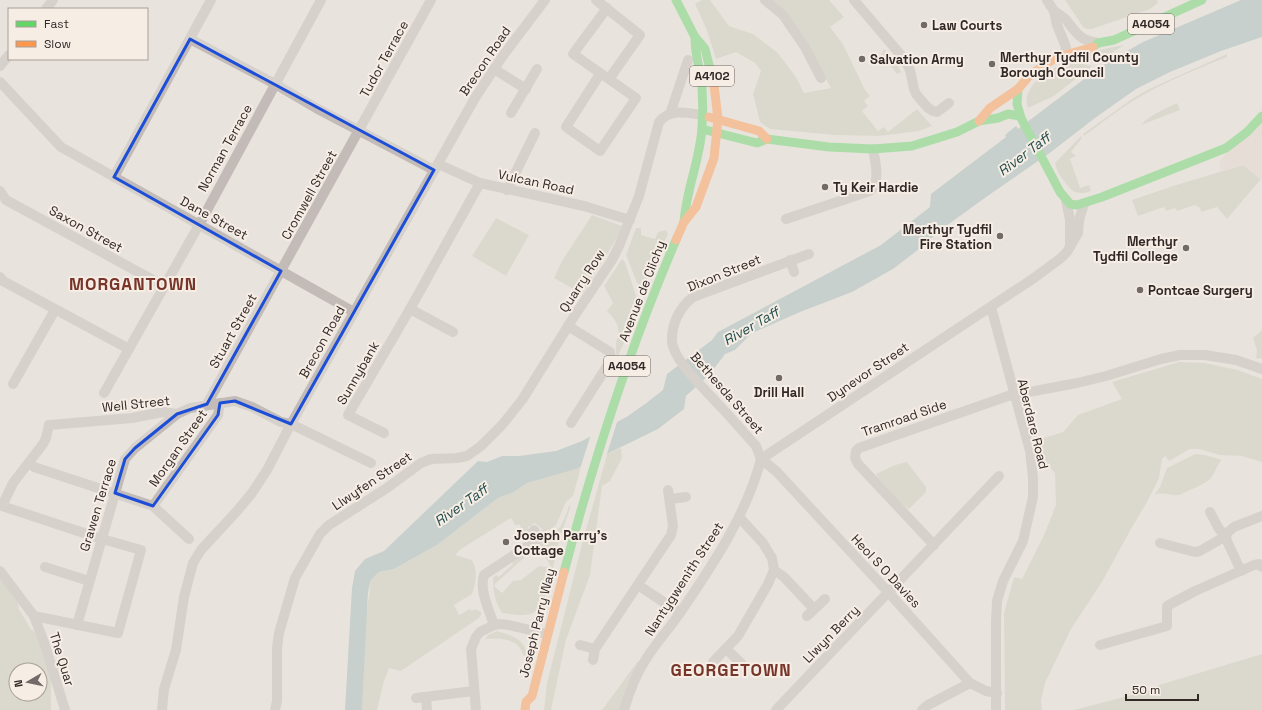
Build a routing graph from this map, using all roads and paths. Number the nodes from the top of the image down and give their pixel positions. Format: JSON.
{"nodes":[{"id":1,"x":53,"y":0,"type":"edge"},
{"id":2,"x":211,"y":0,"type":"edge"},
{"id":3,"x":321,"y":0,"type":"edge"},
{"id":4,"x":431,"y":0,"type":"edge"},
{"id":5,"x":545,"y":0,"type":"edge"},
{"id":6,"x":596,"y":0,"type":"edge"},
{"id":7,"x":676,"y":0,"type":"edge"},
{"id":8,"x":765,"y":0,"type":"edge"},
{"id":9,"x":854,"y":0,"type":"edge"},
{"id":10,"x":1047,"y":0,"type":"edge"},
{"id":11,"x":1202,"y":0,"type":"edge"},
{"id":12,"x":47,"y":8,"type":"edge"},
{"id":13,"x":606,"y":8,"type":"junction"},
{"id":14,"x":1054,"y":11,"type":"junction"},
{"id":15,"x":695,"y":37,"type":"junction"},
{"id":16,"x":190,"y":38,"type":"junction"},
{"id":17,"x":1098,"y":43,"type":"junction"},
{"id":18,"x":8,"y":56,"type":"edge"},
{"id":19,"x":1064,"y":56,"type":"junction"},
{"id":20,"x":688,"y":60,"type":"dead end"},
{"id":21,"x":0,"y":66,"type":"edge"},
{"id":22,"x":494,"y":69,"type":"junction"},
{"id":23,"x":538,"y":69,"type":"dead end"},
{"id":24,"x":604,"y":77,"type":"junction"},
{"id":25,"x":821,"y":78,"type":"dead end"},
{"id":26,"x":0,"y":82,"type":"edge"},
{"id":27,"x":275,"y":84,"type":"junction"},
{"id":28,"x":526,"y":88,"type":"junction"},
{"id":29,"x":1018,"y":89,"type":"junction"},
{"id":30,"x":949,"y":103,"type":"dead end"},
{"id":31,"x":511,"y":113,"type":"dead end"},
{"id":32,"x":687,"y":113,"type":"junction"},
{"id":33,"x":670,"y":114,"type":"junction"},
{"id":34,"x":703,"y":115,"type":"junction"},
{"id":35,"x":1262,"y":116,"type":"edge"},
{"id":36,"x":718,"y":118,"type":"junction"},
{"id":37,"x":1022,"y":120,"type":"junction"},
{"id":38,"x":979,"y":121,"type":"junction"},
{"id":39,"x":702,"y":129,"type":"junction"},
{"id":40,"x":360,"y":131,"type":"junction"},
{"id":41,"x":535,"y":133,"type":"dead end"},
{"id":42,"x":717,"y":133,"type":"junction"},
{"id":43,"x":767,"y":139,"type":"junction"},
{"id":44,"x":873,"y":149,"type":"junction"},
{"id":45,"x":436,"y":167,"type":"junction"},
{"id":46,"x":114,"y":177,"type":"junction"},
{"id":47,"x":480,"y":183,"type":"junction"},
{"id":48,"x":507,"y":190,"type":"junction"},
{"id":49,"x":0,"y":191,"type":"edge"},
{"id":50,"x":1066,"y":200,"type":"junction"},
{"id":51,"x":1084,"y":204,"type":"junction"},
{"id":52,"x":786,"y":219,"type":"dead end"},
{"id":53,"x":630,"y":220,"type":"junction"},
{"id":54,"x":684,"y":222,"type":"junction"},
{"id":55,"x":198,"y":225,"type":"junction"},
{"id":56,"x":1070,"y":246,"type":"junction"},
{"id":57,"x":809,"y":254,"type":"dead end"},
{"id":58,"x":790,"y":260,"type":"junction"},
{"id":59,"x":281,"y":271,"type":"junction"},
{"id":60,"x":794,"y":272,"type":"dead end"},
{"id":61,"x":1,"y":279,"type":"edge"},
{"id":62,"x":164,"y":286,"type":"junction"},
{"id":63,"x":991,"y":307,"type":"junction"},
{"id":64,"x":410,"y":308,"type":"junction"},
{"id":65,"x":55,"y":310,"type":"junction"},
{"id":66,"x":354,"y":312,"type":"junction"},
{"id":67,"x":568,"y":326,"type":"junction"},
{"id":68,"x":453,"y":332,"type":"dead end"},
{"id":69,"x":672,"y":343,"type":"joint"},
{"id":70,"x":128,"y":349,"type":"junction"},
{"id":71,"x":1262,"y":368,"type":"edge"},
{"id":72,"x":13,"y":384,"type":"dead end"},
{"id":73,"x":104,"y":393,"type":"dead end"},
{"id":74,"x":1014,"y":394,"type":"junction"},
{"id":75,"x":220,"y":403,"type":"junction"},
{"id":76,"x":207,"y":404,"type":"junction"},
{"id":77,"x":176,"y":414,"type":"junction"},
{"id":78,"x":571,"y":423,"type":"dead end"},
{"id":79,"x":291,"y":424,"type":"junction"},
{"id":80,"x":384,"y":433,"type":"dead end"},
{"id":81,"x":467,"y":456,"type":"joint"},
{"id":82,"x":761,"y":459,"type":"junction"},
{"id":83,"x":371,"y":463,"type":"dead end"},
{"id":84,"x":34,"y":467,"type":"dead end"},
{"id":85,"x":592,"y":471,"type":"joint"},
{"id":86,"x":999,"y":476,"type":"dead end"},
{"id":87,"x":115,"y":493,"type":"junction"},
{"id":88,"x":686,"y":497,"type":"dead end"},
{"id":89,"x":153,"y":506,"type":"junction"},
{"id":90,"x":1210,"y":512,"type":"dead end"},
{"id":91,"x":1262,"y":516,"type":"edge"},
{"id":92,"x":739,"y":517,"type":"junction"},
{"id":93,"x":539,"y":534,"type":"dead end"},
{"id":94,"x":1226,"y":535,"type":"junction"},
{"id":95,"x":102,"y":539,"type":"junction"},
{"id":96,"x":188,"y":539,"type":"dead end"},
{"id":97,"x":1160,"y":543,"type":"dead end"},
{"id":98,"x":934,"y":545,"type":"junction"},
{"id":99,"x":45,"y":567,"type":"dead end"},
{"id":100,"x":1262,"y":567,"type":"edge"},
{"id":101,"x":774,"y":570,"type":"junction"},
{"id":102,"x":1241,"y":570,"type":"junction"},
{"id":103,"x":0,"y":571,"type":"edge"},
{"id":104,"x":89,"y":581,"type":"junction"},
{"id":105,"x":638,"y":585,"type":"junction"},
{"id":106,"x":889,"y":593,"type":"junction"},
{"id":107,"x":824,"y":599,"type":"dead end"},
{"id":108,"x":814,"y":609,"type":"junction"},
{"id":109,"x":680,"y":613,"type":"junction"},
{"id":110,"x":34,"y":616,"type":"junction"},
{"id":111,"x":807,"y":616,"type":"dead end"},
{"id":112,"x":77,"y":625,"type":"junction"},
{"id":113,"x":494,"y":625,"type":"junction"},
{"id":114,"x":547,"y":634,"type":"junction"},
{"id":115,"x":580,"y":644,"type":"dead end"},
{"id":116,"x":1100,"y":645,"type":"dead end"},
{"id":117,"x":595,"y":649,"type":"junction"},
{"id":118,"x":726,"y":649,"type":"junction"},
{"id":119,"x":593,"y":660,"type":"dead end"},
{"id":120,"x":713,"y":662,"type":"dead end"},
{"id":121,"x":741,"y":663,"type":"dead end"},
{"id":122,"x":970,"y":683,"type":"junction"},
{"id":123,"x":474,"y":691,"type":"junction"},
{"id":124,"x":997,"y":693,"type":"junction"},
{"id":125,"x":65,"y":710,"type":"edge"},
{"id":126,"x":162,"y":710,"type":"edge"},
{"id":127,"x":275,"y":710,"type":"edge"},
{"id":128,"x":427,"y":710,"type":"edge"},
{"id":129,"x":476,"y":710,"type":"edge"},
{"id":130,"x":524,"y":710,"type":"edge"},
{"id":131,"x":624,"y":710,"type":"edge"},
{"id":132,"x":776,"y":710,"type":"edge"},
{"id":133,"x":922,"y":710,"type":"edge"},
{"id":134,"x":996,"y":710,"type":"edge"}],
"edges":[{"from":1,"to":12,"type":"street"},
{"from":2,"to":16,"type":"street"},
{"from":3,"to":27,"type":"street","name":"Norman Terrace"},
{"from":4,"to":40,"type":"street","name":"Tudor Terrace"},
{"from":5,"to":22,"type":"street","name":"Brecon Road"},
{"from":6,"to":13,"type":"street"},
{"from":7,"to":15,"type":"main road","number":"A4102"},
{"from":8,"to":25,"type":"street"},
{"from":9,"to":30,"type":"street"},
{"from":10,"to":14,"type":"street"},
{"from":11,"to":17,"type":"main road","number":"A4054"},
{"from":13,"to":24,"type":"street"},
{"from":13,"to":24,"type":"street"},
{"from":14,"to":17,"type":"street"},
{"from":14,"to":19,"type":"street"},
{"from":15,"to":34,"type":"main road","number":"A4102"},
{"from":15,"to":36,"type":"main road","number":"A4102"},
{"from":16,"to":27,"type":"street","name":"Vulcan Road"},
{"from":16,"to":46,"type":"street"},
{"from":17,"to":19,"type":"main road","number":"A4054"},
{"from":18,"to":21,"type":"street"},
{"from":19,"to":29,"type":"main road","number":"A4054"},
{"from":20,"to":33,"type":"street"},
{"from":22,"to":28,"type":"street"},
{"from":22,"to":45,"type":"street","name":"Brecon Road"},
{"from":23,"to":28,"type":"street"},
{"from":24,"to":24,"type":"street"},
{"from":26,"to":46,"type":"street","name":"Dane Street"},
{"from":27,"to":40,"type":"street","name":"Vulcan Road"},
{"from":27,"to":55,"type":"street","name":"Norman Terrace"},
{"from":28,"to":31,"type":"street"},
{"from":29,"to":37,"type":"main road"},
{"from":29,"to":38,"type":"main road","number":"A4054"},
{"from":32,"to":33,"type":"street"},
{"from":32,"to":34,"type":"street"},
{"from":32,"to":39,"type":"street"},
{"from":33,"to":53,"type":"street","name":"Quarry Row"},
{"from":34,"to":36,"type":"main road"},
{"from":34,"to":39,"type":"main road","number":"A4054"},
{"from":35,"to":51,"type":"main road"},
{"from":36,"to":42,"type":"main road","number":"A4054"},
{"from":36,"to":43,"type":"main road","number":"A4054"},
{"from":37,"to":38,"type":"main road","number":"A4054"},
{"from":37,"to":50,"type":"main road"},
{"from":38,"to":44,"type":"main road","number":"A4054"},
{"from":39,"to":42,"type":"main road"},
{"from":39,"to":54,"type":"main road","name":"Avenue de Clichy","number":"A4054"},
{"from":40,"to":45,"type":"street","name":"Vulcan Road"},
{"from":40,"to":59,"type":"street","name":"Cromwell Street"},
{"from":41,"to":48,"type":"street"},
{"from":42,"to":43,"type":"main road","number":"A4054"},
{"from":42,"to":54,"type":"main road","name":"Avenue de Clichy","number":"A4054"},
{"from":43,"to":44,"type":"main road","number":"A4054"},
{"from":44,"to":52,"type":"street"},
{"from":45,"to":47,"type":"street","name":"Vulcan Road"},
{"from":45,"to":66,"type":"street","name":"Brecon Road"},
{"from":46,"to":55,"type":"street","name":"Dane Street"},
{"from":47,"to":48,"type":"street","name":"Vulcan Road"},
{"from":47,"to":64,"type":"street","name":"Sunnybank"},
{"from":48,"to":53,"type":"street","name":"Vulcan Road"},
{"from":49,"to":62,"type":"street","name":"Saxon Street"},
{"from":50,"to":51,"type":"main road"},
{"from":50,"to":56,"type":"street"},
{"from":51,"to":56,"type":"street","name":"Dynevor Street"},
{"from":53,"to":67,"type":"street","name":"Quarry Row"},
{"from":54,"to":85,"type":"main road","name":"Avenue de Clichy","number":"A4054"},
{"from":55,"to":59,"type":"street","name":"Dane Street"},
{"from":55,"to":62,"type":"street","name":"Norman Terrace"},
{"from":56,"to":63,"type":"street","name":"Dynevor Street"},
{"from":57,"to":58,"type":"street","name":"Dixon Street"},
{"from":58,"to":60,"type":"street"},
{"from":58,"to":69,"type":"street","name":"Dixon Street"},
{"from":59,"to":66,"type":"street","name":"Dane Street"},
{"from":59,"to":76,"type":"street","name":"Stuart Street"},
{"from":61,"to":65,"type":"street"},
{"from":62,"to":70,"type":"street","name":"Norman Terrace"},
{"from":63,"to":74,"type":"street","name":"Aberdare Road"},
{"from":63,"to":82,"type":"street","name":"Dynevor Street"},
{"from":64,"to":68,"type":"street"},
{"from":64,"to":80,"type":"street","name":"Sunnybank"},
{"from":65,"to":70,"type":"street"},
{"from":65,"to":72,"type":"street"},
{"from":66,"to":79,"type":"street","name":"Brecon Road"},
{"from":67,"to":78,"type":"street"},
{"from":67,"to":81,"type":"street","name":"Quarry Row"},
{"from":69,"to":82,"type":"street","name":"Bethesda Street"},
{"from":70,"to":73,"type":"street","name":"Norman Terrace"},
{"from":71,"to":74,"type":"street"},
{"from":74,"to":98,"type":"street","name":"Tramroad Side"},
{"from":74,"to":124,"type":"street","name":"Aberdare Road"},
{"from":75,"to":76,"type":"street","name":"Well Street"},
{"from":75,"to":79,"type":"street","name":"Well Street"},
{"from":75,"to":89,"type":"street","name":"Morgan Street"},
{"from":76,"to":77,"type":"street","name":"Well Street"},
{"from":77,"to":87,"type":"street","name":"Grawen Terrace"},
{"from":77,"to":95,"type":"street","name":"Well Street"},
{"from":79,"to":83,"type":"street","name":"Well Street"},
{"from":79,"to":126,"type":"street","name":"Brecon Road"},
{"from":81,"to":127,"type":"street","name":"Llwyfen Street"},
{"from":82,"to":92,"type":"street","name":"Nantygwenith Street"},
{"from":82,"to":106,"type":"street","name":"Heol S O Davies"},
{"from":84,"to":87,"type":"street"},
{"from":85,"to":114,"type":"main road","name":"Joseph Parry Way","number":"A4054"},
{"from":86,"to":98,"type":"street","name":"Llwyn Berry"},
{"from":87,"to":89,"type":"street"},
{"from":87,"to":95,"type":"street","name":"Grawen Terrace"},
{"from":88,"to":105,"type":"street"},
{"from":89,"to":96,"type":"street"},
{"from":90,"to":94,"type":"street"},
{"from":91,"to":94,"type":"street"},
{"from":92,"to":101,"type":"street"},
{"from":92,"to":109,"type":"street","name":"Nantygwenith Street"},
{"from":93,"to":113,"type":"street"},
{"from":94,"to":97,"type":"street"},
{"from":94,"to":102,"type":"street"},
{"from":95,"to":104,"type":"street","name":"Grawen Terrace"},
{"from":95,"to":112,"type":"street"},
{"from":98,"to":106,"type":"street","name":"Llwyn Berry"},
{"from":99,"to":104,"type":"street"},
{"from":100,"to":102,"type":"street"},
{"from":101,"to":108,"type":"street"},
{"from":101,"to":118,"type":"street"},
{"from":102,"to":116,"type":"street"},
{"from":103,"to":110,"type":"street","name":"The Quar"},
{"from":104,"to":112,"type":"street","name":"Grawen Terrace"},
{"from":105,"to":109,"type":"street"},
{"from":105,"to":117,"type":"street"},
{"from":106,"to":122,"type":"street","name":"Heol S O Davies"},
{"from":106,"to":132,"type":"street","name":"Llwyn Berry"},
{"from":107,"to":108,"type":"street"},
{"from":108,"to":111,"type":"street"},
{"from":109,"to":131,"type":"street","name":"Nantygwenith Street"},
{"from":110,"to":112,"type":"street"},
{"from":110,"to":125,"type":"street","name":"The Quar"},
{"from":113,"to":114,"type":"street"},
{"from":113,"to":123,"type":"street"},
{"from":114,"to":130,"type":"main road","name":"Joseph Parry Way","number":"A4054"},
{"from":115,"to":117,"type":"street"},
{"from":117,"to":119,"type":"street"},
{"from":118,"to":120,"type":"street"},
{"from":118,"to":121,"type":"street"},
{"from":122,"to":124,"type":"street","name":"Heol S O Davies"},
{"from":122,"to":133,"type":"street"},
{"from":123,"to":128,"type":"street"},
{"from":123,"to":129,"type":"street"},
{"from":124,"to":134,"type":"street","name":"Aberdare Road"}]}
